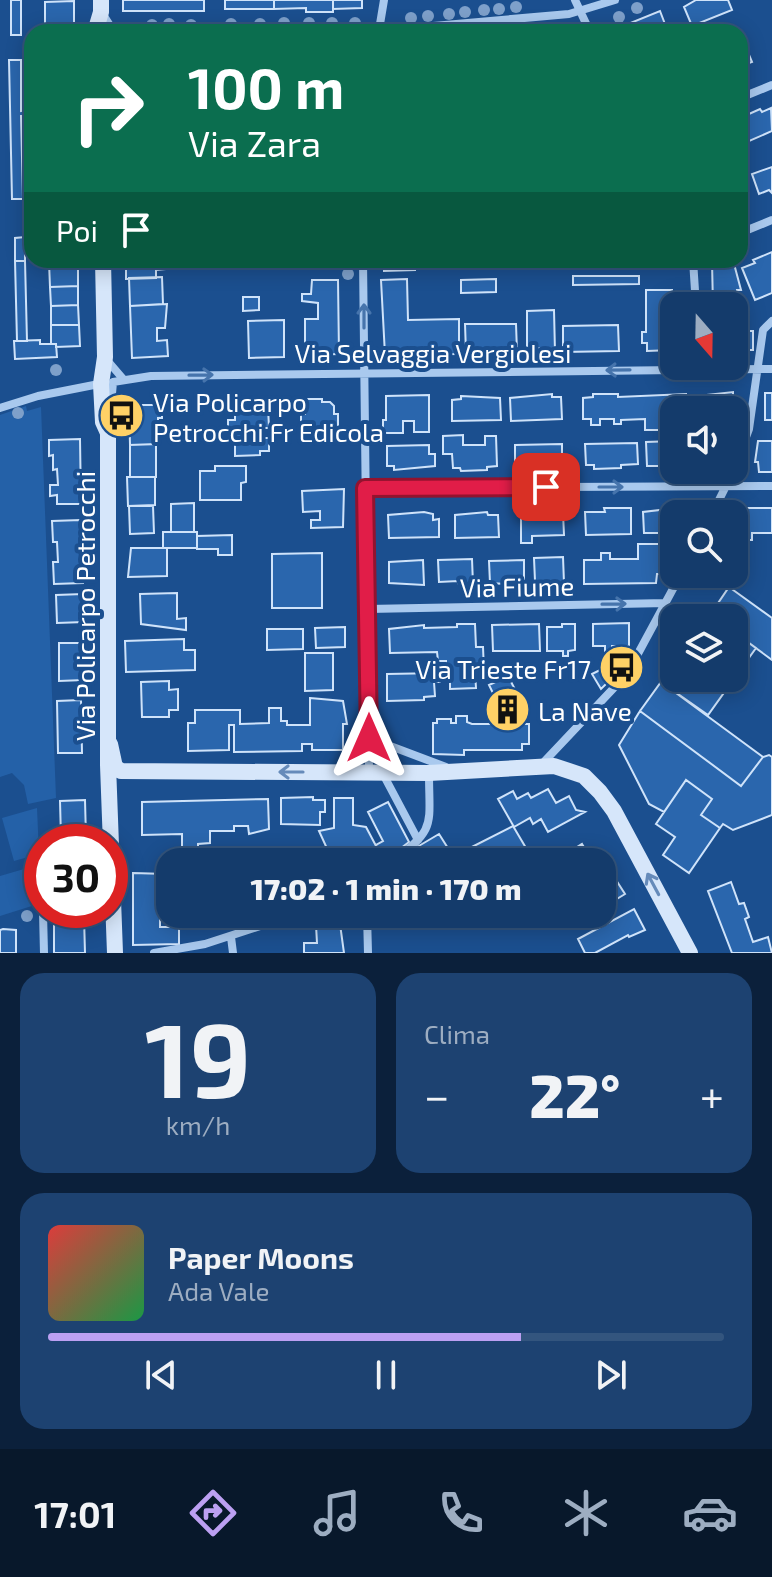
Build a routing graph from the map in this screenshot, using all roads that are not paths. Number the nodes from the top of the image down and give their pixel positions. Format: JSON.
{"nodes":[{"id":1,"x":384,"y":0,"type":"edge"},
{"id":2,"x":575,"y":0,"type":"edge"},
{"id":3,"x":615,"y":0,"type":"edge"},
{"id":4,"x":101,"y":6,"type":"edge"},
{"id":5,"x":580,"y":12,"type":"junction"},
{"id":6,"x":110,"y":24,"type":"edge"},
{"id":7,"x":380,"y":24,"type":"edge"},
{"id":8,"x":446,"y":24,"type":"edge"},
{"id":9,"x":586,"y":24,"type":"edge"},
{"id":10,"x":772,"y":85,"type":"edge"},
{"id":11,"x":748,"y":95,"type":"edge"},
{"id":12,"x":772,"y":220,"type":"edge"},
{"id":13,"x":748,"y":230,"type":"edge"},
{"id":14,"x":103,"y":268,"type":"edge"},
{"id":15,"x":363,"y":268,"type":"edge"},
{"id":16,"x":694,"y":268,"type":"edge"},
{"id":17,"x":695,"y":292,"type":"edge"},
{"id":18,"x":772,"y":321,"type":"edge"},
{"id":19,"x":105,"y":357,"type":"junction"},
{"id":20,"x":660,"y":369,"type":"edge"},
{"id":21,"x":748,"y":369,"type":"edge"},
{"id":22,"x":758,"y":369,"type":"junction"},
{"id":23,"x":772,"y":369,"type":"edge"},
{"id":24,"x":364,"y":373,"type":"junction"},
{"id":25,"x":124,"y":380,"type":"junction"},
{"id":26,"x":107,"y":383,"type":"junction"},
{"id":27,"x":0,"y":408,"type":"edge"},
{"id":28,"x":748,"y":432,"type":"edge"},
{"id":29,"x":727,"y":486,"type":"junction"},
{"id":30,"x":772,"y":486,"type":"edge"},
{"id":31,"x":365,"y":488,"type":"junction"},
{"id":32,"x":720,"y":500,"type":"edge"},
{"id":33,"x":674,"y":588,"type":"edge"},
{"id":34,"x":666,"y":603,"type":"junction"},
{"id":35,"x":368,"y":609,"type":"junction"},
{"id":36,"x":369,"y":738,"type":"junction"},
{"id":37,"x":110,"y":744,"type":"junction"},
{"id":38,"x":541,"y":765,"type":"junction"},
{"id":39,"x":458,"y":770,"type":"junction"},
{"id":40,"x":121,"y":771,"type":"junction"},
{"id":41,"x":376,"y":772,"type":"junction"},
{"id":42,"x":429,"y":773,"type":"junction"},
{"id":43,"x":109,"y":794,"type":"junction"},
{"id":44,"x":418,"y":840,"type":"junction"},
{"id":45,"x":409,"y":848,"type":"edge"},
{"id":46,"x":43,"y":928,"type":"edge"},
{"id":47,"x":257,"y":928,"type":"edge"},
{"id":48,"x":367,"y":928,"type":"edge"},
{"id":49,"x":231,"y":937,"type":"junction"},
{"id":50,"x":693,"y":951,"type":"edge"},
{"id":51,"x":44,"y":953,"type":"edge"},
{"id":52,"x":115,"y":953,"type":"edge"},
{"id":53,"x":154,"y":953,"type":"edge"},
{"id":54,"x":233,"y":953,"type":"edge"},
{"id":55,"x":368,"y":953,"type":"edge"}],
"edges":[{"from":1,"to":7,"type":"street"},
{"from":2,"to":5,"type":"street"},
{"from":3,"to":5,"type":"street"},
{"from":4,"to":6,"type":"street"},
{"from":5,"to":8,"type":"street"},
{"from":5,"to":9,"type":"street"},
{"from":10,"to":11,"type":"street"},
{"from":12,"to":13,"type":"street"},
{"from":14,"to":19,"type":"street","name":"Via Policarpo Petrocchi"},
{"from":24,"to":15,"type":"street","one_way":true},
{"from":16,"to":17,"type":"street"},
{"from":18,"to":22,"type":"street"},
{"from":19,"to":25,"type":"street"},
{"from":19,"to":26,"type":"street","name":"Via Policarpo Petrocchi"},
{"from":20,"to":24,"type":"street","name":"Via Selvaggia Vergiolesi","one_way":true},
{"from":21,"to":22,"type":"street","name":"Via Selvaggia Vergiolesi"},
{"from":22,"to":23,"type":"street","name":"Via Selvaggia Vergiolesi"},
{"from":22,"to":28,"type":"street"},
{"from":25,"to":24,"type":"street","name":"Via Selvaggia Vergiolesi","one_way":true},
{"from":24,"to":31,"type":"street"},
{"from":25,"to":26,"type":"street","name":"Via Selvaggia Vergiolesi"},
{"from":26,"to":27,"type":"street","name":"Via Selvaggia Vergiolesi"},
{"from":26,"to":37,"type":"street","name":"Via Policarpo Petrocchi"},
{"from":29,"to":30,"type":"street"},
{"from":31,"to":29,"type":"street","one_way":true},
{"from":29,"to":32,"type":"street"},
{"from":31,"to":35,"type":"street"},
{"from":33,"to":34,"type":"street"},
{"from":35,"to":34,"type":"street","name":"Via Fiume","one_way":true},
{"from":34,"to":38,"type":"street"},
{"from":35,"to":36,"type":"street"},
{"from":36,"to":39,"type":"street"},
{"from":36,"to":41,"type":"street"},
{"from":37,"to":40,"type":"street"},
{"from":37,"to":43,"type":"street","name":"Via Policarpo Petrocchi"},
{"from":38,"to":39,"type":"street"},
{"from":50,"to":38,"type":"street","one_way":true},
{"from":39,"to":42,"type":"street"},
{"from":41,"to":40,"type":"street","one_way":true},
{"from":40,"to":43,"type":"street"},
{"from":41,"to":42,"type":"street"},
{"from":41,"to":44,"type":"street"},
{"from":42,"to":44,"type":"street"},
{"from":43,"to":52,"type":"street","name":"Via Policarpo Petrocchi"},
{"from":44,"to":45,"type":"street"},
{"from":46,"to":51,"type":"street"},
{"from":47,"to":49,"type":"street"},
{"from":48,"to":55,"type":"street"},
{"from":49,"to":53,"type":"street"},
{"from":49,"to":54,"type":"street"}]}
